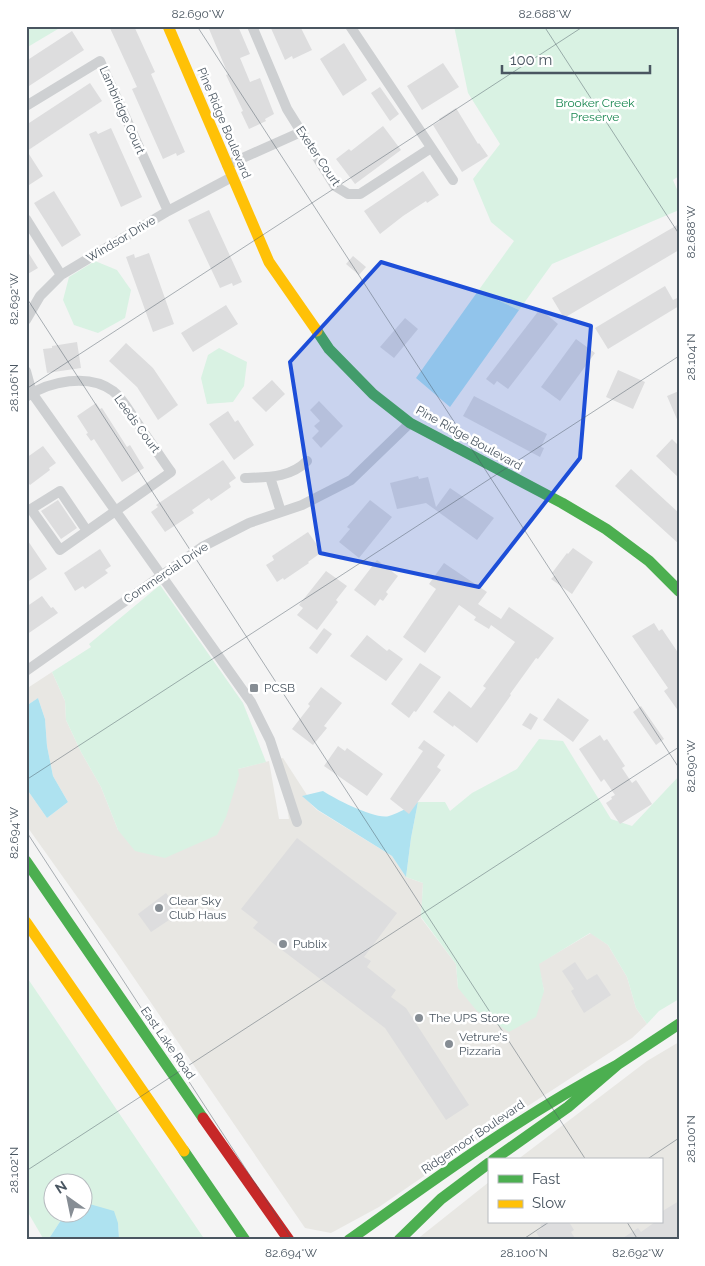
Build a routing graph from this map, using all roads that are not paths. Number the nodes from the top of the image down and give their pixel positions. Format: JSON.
{"nodes":[{"id":1,"x":168,"y":26,"type":"edge"},
{"id":2,"x":252,"y":26,"type":"edge"},
{"id":3,"x":350,"y":26,"type":"edge"},
{"id":4,"x":26,"y":106,"type":"edge"},
{"id":5,"x":302,"y":132,"type":"junction"},
{"id":6,"x":431,"y":148,"type":"junction"},
{"id":7,"x":227,"y":165,"type":"junction"},
{"id":8,"x":232,"y":177,"type":"junction"},
{"id":9,"x":453,"y":180,"type":"dead end"},
{"id":10,"x":168,"y":210,"type":"junction"},
{"id":11,"x":26,"y":219,"type":"edge"},
{"id":12,"x":61,"y":275,"type":"junction"},
{"id":13,"x":26,"y":320,"type":"edge"},
{"id":14,"x":26,"y":371,"type":"edge"},
{"id":15,"x":29,"y":395,"type":"edge"},
{"id":16,"x":410,"y":423,"type":"junction"},
{"id":17,"x":307,"y":461,"type":"dead end"},
{"id":18,"x":270,"y":477,"type":"junction"},
{"id":19,"x":245,"y":478,"type":"dead end"},
{"id":20,"x":117,"y":510,"type":"junction"},
{"id":21,"x":281,"y":512,"type":"junction"},
{"id":22,"x":87,"y":532,"type":"junction"},
{"id":23,"x":161,"y":574,"type":"junction"},
{"id":24,"x":679,"y":591,"type":"edge"},
{"id":25,"x":26,"y":671,"type":"edge"},
{"id":26,"x":297,"y":822,"type":"dead end"},
{"id":27,"x":26,"y":861,"type":"edge"},
{"id":28,"x":26,"y":922,"type":"edge"},
{"id":29,"x":679,"y":1024,"type":"edge"},
{"id":30,"x":617,"y":1065,"type":"junction"},
{"id":31,"x":496,"y":1158,"type":"edge"},
{"id":32,"x":488,"y":1164,"type":"edge"},
{"id":33,"x":245,"y":1240,"type":"edge"},
{"id":34,"x":289,"y":1240,"type":"edge"},
{"id":35,"x":349,"y":1240,"type":"edge"},
{"id":36,"x":398,"y":1240,"type":"edge"}],
"edges":[{"from":1,"to":7,"type":"street","name":"Pine Ridge Boulevard"},
{"from":2,"to":5,"type":"street","name":"Exeter Court"},
{"from":3,"to":6,"type":"street"},
{"from":4,"to":10,"type":"street","name":"Lambridge Court"},
{"from":5,"to":6,"type":"street","name":"Exeter Court"},
{"from":5,"to":7,"type":"street"},
{"from":6,"to":9,"type":"street"},
{"from":7,"to":8,"type":"street","name":"Pine Ridge Boulevard"},
{"from":8,"to":10,"type":"street","name":"Windsor Drive"},
{"from":8,"to":16,"type":"street","name":"Pine Ridge Boulevard"},
{"from":10,"to":12,"type":"street","name":"Windsor Drive"},
{"from":11,"to":12,"type":"street"},
{"from":12,"to":13,"type":"street","name":"Windsor Drive"},
{"from":14,"to":15,"type":"street"},
{"from":15,"to":20,"type":"street"},
{"from":15,"to":20,"type":"street","name":"Leeds Court"},
{"from":16,"to":21,"type":"street","name":"Commercial Drive"},
{"from":16,"to":24,"type":"street","name":"Pine Ridge Boulevard"},
{"from":17,"to":18,"type":"street"},
{"from":18,"to":19,"type":"street"},
{"from":18,"to":21,"type":"street"},
{"from":20,"to":22,"type":"street"},
{"from":20,"to":23,"type":"street"},
{"from":21,"to":23,"type":"street","name":"Commercial Drive"},
{"from":22,"to":22,"type":"street"},
{"from":23,"to":25,"type":"street","name":"Commercial Drive"},
{"from":23,"to":26,"type":"street"},
{"from":27,"to":34,"type":"street","name":"East Lake Road"},
{"from":28,"to":33,"type":"street"},
{"from":29,"to":30,"type":"street","name":"Ridgemoor Boulevard"},
{"from":30,"to":31,"type":"street","name":"Ridgemoor Boulevard"},
{"from":30,"to":35,"type":"street","name":"Ridgemoor Boulevard"},
{"from":32,"to":36,"type":"street"}]}
